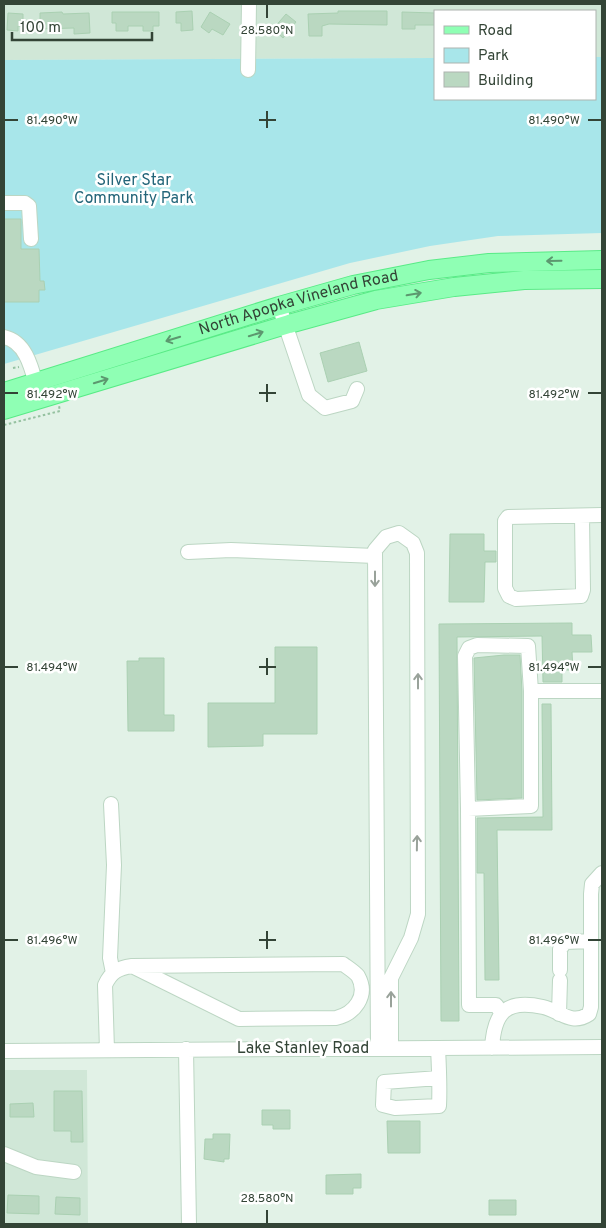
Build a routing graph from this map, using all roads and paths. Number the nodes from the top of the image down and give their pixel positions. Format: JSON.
{"nodes":[{"id":1,"x":249,"y":4,"type":"edge"},
{"id":2,"x":248,"y":70,"type":"dead end"},
{"id":3,"x":4,"y":203,"type":"edge"},
{"id":4,"x":31,"y":239,"type":"dead end"},
{"id":5,"x":602,"y":260,"type":"edge"},
{"id":6,"x":602,"y":279,"type":"edge"},
{"id":7,"x":279,"y":306,"type":"junction"},
{"id":8,"x":285,"y":325,"type":"junction"},
{"id":9,"x":4,"y":337,"type":"edge"},
{"id":10,"x":357,"y":389,"type":"dead end"},
{"id":11,"x":4,"y":392,"type":"edge"},
{"id":12,"x":44,"y":394,"type":"junction"},
{"id":13,"x":4,"y":410,"type":"edge"},
{"id":14,"x":4,"y":425,"type":"edge"},
{"id":15,"x":602,"y":515,"type":"edge"},
{"id":16,"x":582,"y":516,"type":"junction"},
{"id":17,"x":188,"y":552,"type":"dead end"},
{"id":18,"x":375,"y":556,"type":"junction"},
{"id":19,"x":531,"y":691,"type":"junction"},
{"id":20,"x":602,"y":691,"type":"edge"},
{"id":21,"x":111,"y":804,"type":"dead end"},
{"id":22,"x":468,"y":809,"type":"junction"},
{"id":23,"x":602,"y":873,"type":"edge"},
{"id":24,"x":591,"y":942,"type":"junction"},
{"id":25,"x":132,"y":966,"type":"junction"},
{"id":26,"x":113,"y":973,"type":"junction"},
{"id":27,"x":501,"y":1012,"type":"junction"},
{"id":28,"x":558,"y":1014,"type":"junction"},
{"id":29,"x":602,"y":1047,"type":"edge"},
{"id":30,"x":384,"y":1048,"type":"junction"},
{"id":31,"x":438,"y":1048,"type":"junction"},
{"id":32,"x":492,"y":1048,"type":"junction"},
{"id":33,"x":107,"y":1050,"type":"junction"},
{"id":34,"x":186,"y":1050,"type":"junction"},
{"id":35,"x":4,"y":1051,"type":"edge"},
{"id":36,"x":439,"y":1078,"type":"dead end"},
{"id":37,"x":4,"y":1154,"type":"edge"},
{"id":38,"x":74,"y":1172,"type":"dead end"},
{"id":39,"x":189,"y":1224,"type":"edge"}],
"edges":[{"from":1,"to":2,"type":"street"},
{"from":3,"to":4,"type":"street"},
{"from":5,"to":7,"type":"main road","name":"North Apopka Vineland Road","one_way":true},
{"from":8,"to":6,"type":"main road","name":"North Apopka Vineland Road","one_way":true},
{"from":7,"to":8,"type":"street"},
{"from":7,"to":12,"type":"main road","name":"North Apopka Vineland Road","one_way":true},
{"from":8,"to":10,"type":"street"},
{"from":12,"to":8,"type":"main road","name":"North Apopka Vineland Road","one_way":true},
{"from":9,"to":12,"type":"street"},
{"from":11,"to":12,"type":"main road","name":"North Apopka Vineland Road"},
{"from":12,"to":13,"type":"main road","name":"North Apopka Vineland Road"},
{"from":12,"to":14,"type":"path"},
{"from":15,"to":16,"type":"street"},
{"from":16,"to":16,"type":"street"},
{"from":17,"to":18,"type":"street"},
{"from":18,"to":30,"type":"street","one_way":true},
{"from":30,"to":18,"type":"street","one_way":true},
{"from":19,"to":20,"type":"street"},
{"from":19,"to":22,"type":"street"},
{"from":19,"to":22,"type":"street"},
{"from":21,"to":26,"type":"street"},
{"from":22,"to":27,"type":"street"},
{"from":23,"to":24,"type":"street"},
{"from":24,"to":28,"type":"street"},
{"from":24,"to":28,"type":"street"},
{"from":25,"to":25,"type":"street"},
{"from":25,"to":26,"type":"street"},
{"from":26,"to":33,"type":"street"},
{"from":27,"to":28,"type":"street"},
{"from":27,"to":32,"type":"street"},
{"from":29,"to":32,"type":"street","name":"Lake Stanley Road"},
{"from":30,"to":31,"type":"street","name":"Lake Stanley Road"},
{"from":30,"to":34,"type":"street","name":"Lake Stanley Road"},
{"from":31,"to":32,"type":"street","name":"Lake Stanley Road"},
{"from":31,"to":36,"type":"street"},
{"from":33,"to":34,"type":"street","name":"Lake Stanley Road"},
{"from":33,"to":35,"type":"street","name":"Lake Stanley Road"},
{"from":34,"to":39,"type":"street"},
{"from":37,"to":38,"type":"street"}]}
